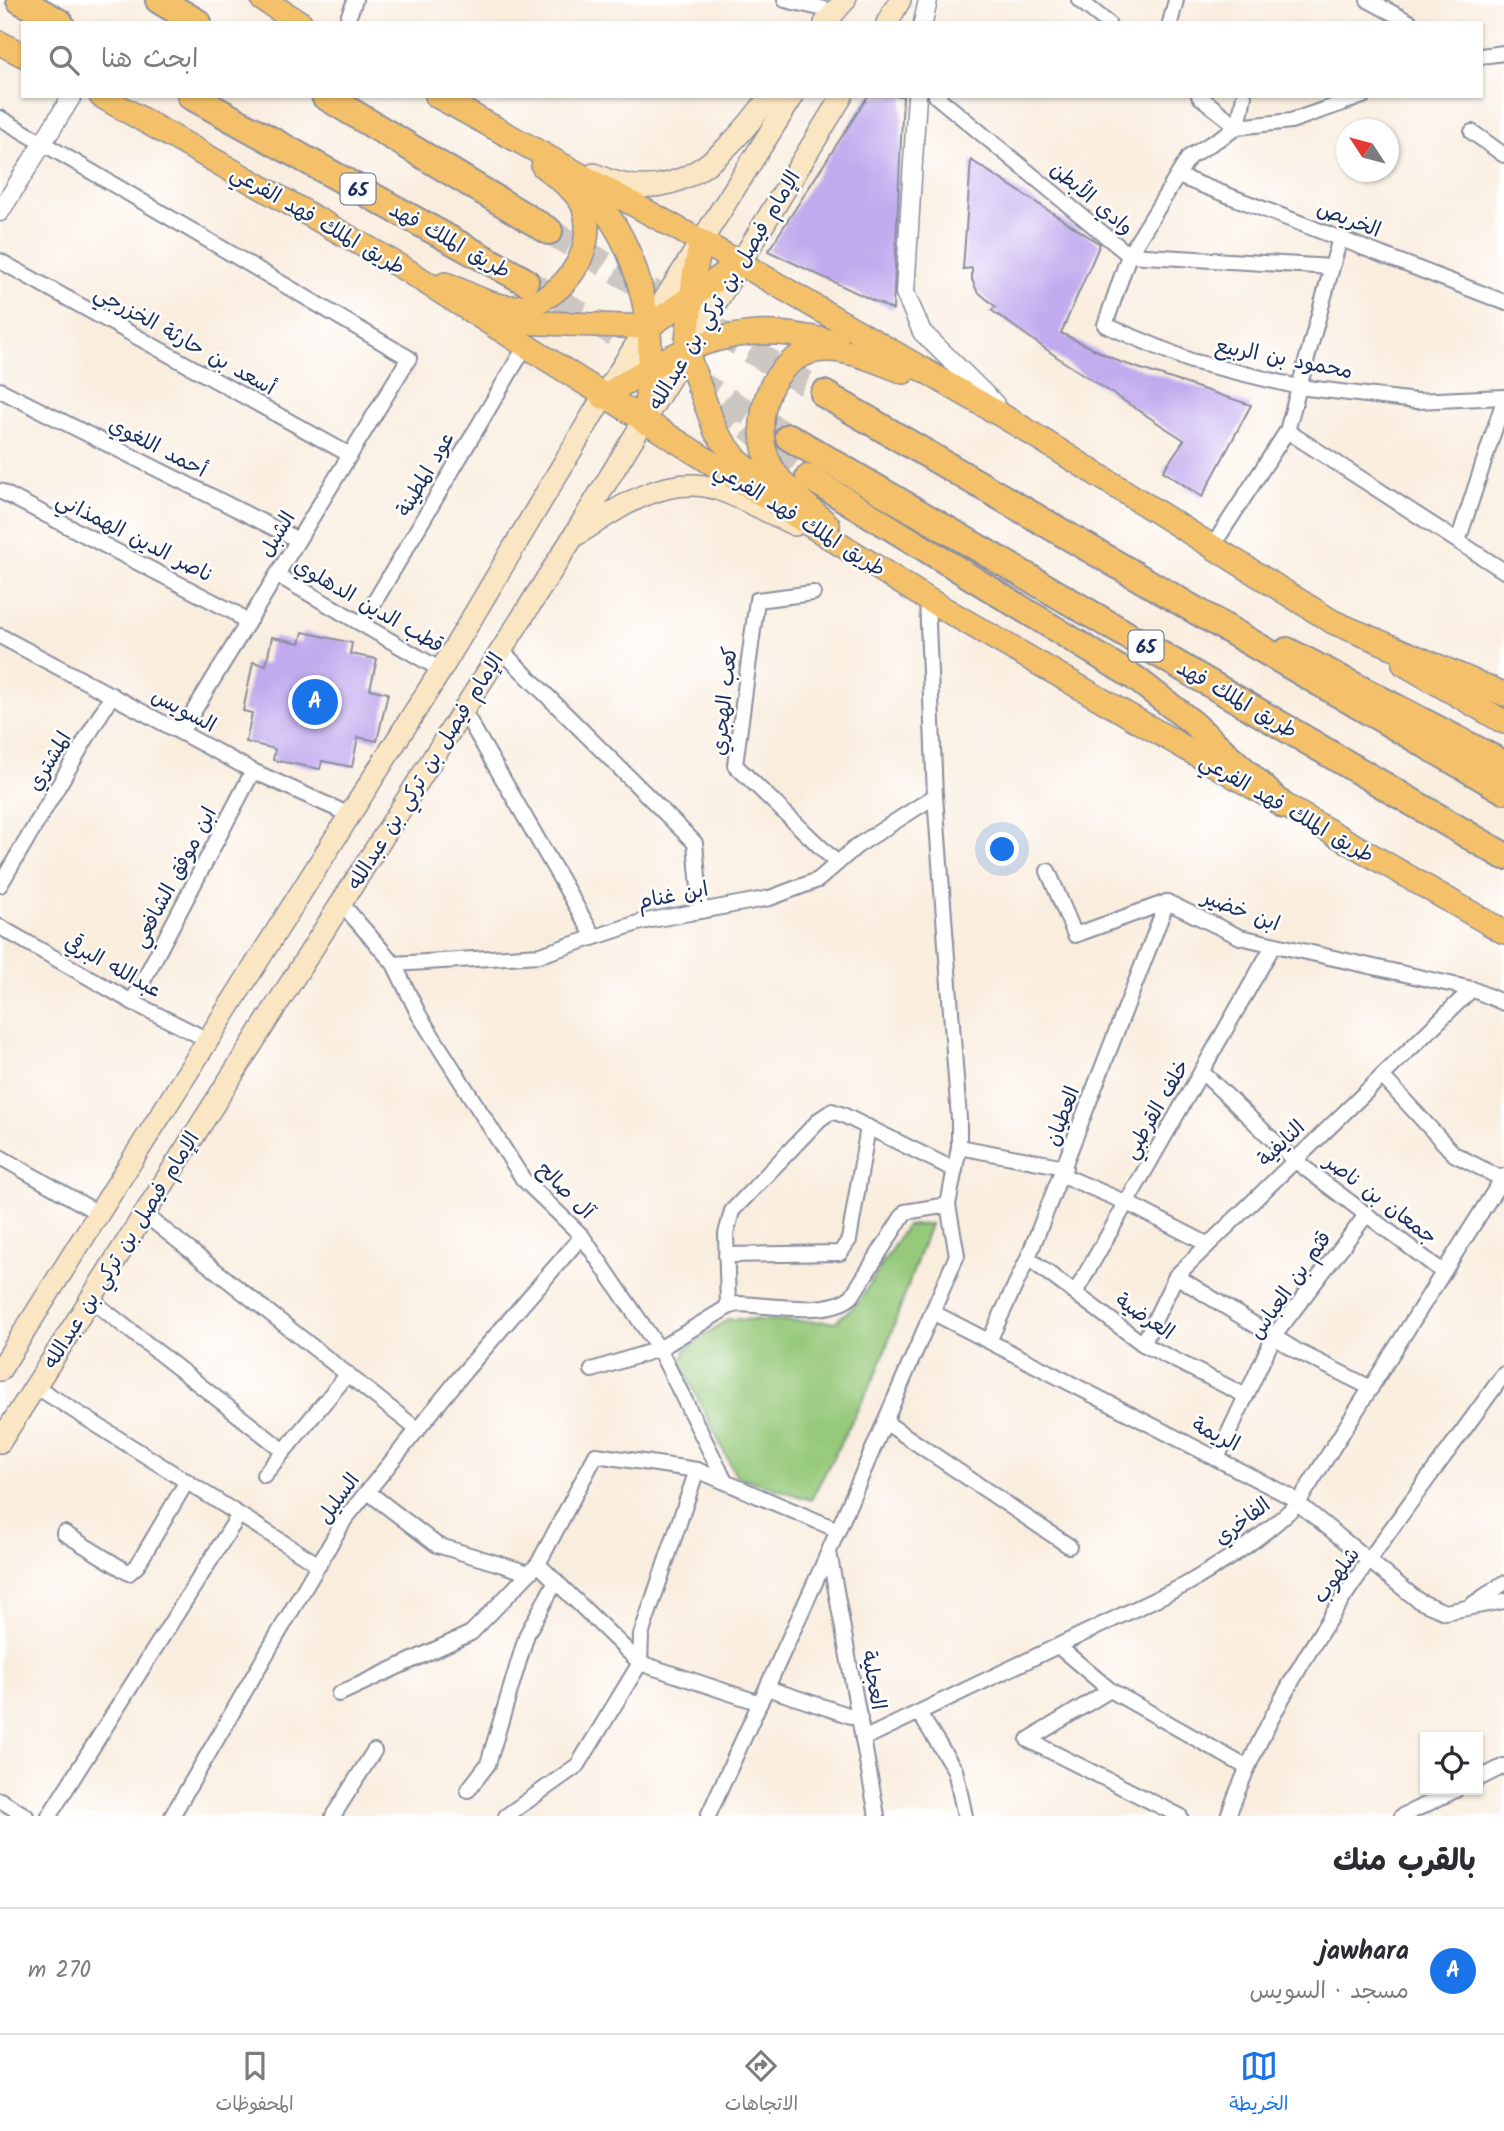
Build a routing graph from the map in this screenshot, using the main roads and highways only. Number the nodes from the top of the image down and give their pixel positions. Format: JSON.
{"nodes":[{"id":1,"x":20,"y":0,"type":"edge"},
{"id":2,"x":159,"y":0,"type":"edge"},
{"id":3,"x":263,"y":0,"type":"edge"},
{"id":4,"x":858,"y":0,"type":"edge"},
{"id":5,"x":901,"y":0,"type":"edge"},
{"id":6,"x":836,"y":14,"type":"edge"},
{"id":7,"x":57,"y":21,"type":"edge"},
{"id":8,"x":195,"y":21,"type":"edge"},
{"id":9,"x":298,"y":21,"type":"edge"},
{"id":10,"x":888,"y":21,"type":"edge"},
{"id":11,"x":0,"y":43,"type":"edge"},
{"id":12,"x":21,"y":54,"type":"edge"},
{"id":13,"x":105,"y":98,"type":"edge"},
{"id":14,"x":195,"y":98,"type":"edge"},
{"id":15,"x":327,"y":98,"type":"edge"},
{"id":16,"x":441,"y":98,"type":"edge"},
{"id":17,"x":769,"y":98,"type":"edge"},
{"id":18,"x":792,"y":98,"type":"edge"},
{"id":19,"x":841,"y":98,"type":"edge"},
{"id":20,"x":501,"y":129,"type":"junction"},
{"id":21,"x":549,"y":231,"type":"tunnel mouth"},
{"id":22,"x":701,"y":243,"type":"junction"},
{"id":23,"x":740,"y":263,"type":"junction"},
{"id":24,"x":403,"y":268,"type":"junction"},
{"id":25,"x":525,"y":281,"type":"tunnel mouth"},
{"id":26,"x":692,"y":295,"type":"junction"},
{"id":27,"x":648,"y":327,"type":"junction"},
{"id":28,"x":685,"y":351,"type":"junction"},
{"id":29,"x":649,"y":368,"type":"junction"},
{"id":30,"x":952,"y":388,"type":"junction"},
{"id":31,"x":824,"y":394,"type":"tunnel mouth"},
{"id":32,"x":603,"y":397,"type":"junction"},
{"id":33,"x":644,"y":422,"type":"junction"},
{"id":34,"x":789,"y":437,"type":"tunnel mouth"},
{"id":35,"x":808,"y":477,"type":"tunnel mouth"},
{"id":36,"x":573,"y":537,"type":"junction"},
{"id":37,"x":855,"y":552,"type":"junction"},
{"id":38,"x":1105,"y":559,"type":"junction"},
{"id":39,"x":1333,"y":622,"type":"junction"},
{"id":40,"x":1504,"y":694,"type":"edge"},
{"id":41,"x":1504,"y":722,"type":"edge"},
{"id":42,"x":1504,"y":763,"type":"edge"},
{"id":43,"x":1504,"y":790,"type":"edge"},
{"id":44,"x":1284,"y":806,"type":"junction"},
{"id":45,"x":1504,"y":856,"type":"edge"},
{"id":46,"x":1467,"y":910,"type":"junction"},
{"id":47,"x":1504,"y":925,"type":"edge"},
{"id":48,"x":1504,"y":932,"type":"edge"},
{"id":49,"x":2,"y":1363,"type":"edge"},
{"id":50,"x":0,"y":1441,"type":"edge"}],
"edges":[{"from":1,"to":7,"type":"highway"},
{"from":2,"to":8,"type":"highway"},
{"from":3,"to":9,"type":"main road"},
{"from":4,"to":6,"type":"main road"},
{"from":5,"to":10,"type":"main road"},
{"from":11,"to":12,"type":"main road"},
{"from":13,"to":24,"type":"main road","name":"طريق الملك فهد الفرعي"},
{"from":14,"to":25,"type":"highway","name":"طريق الملك فهد","number":"65"},
{"from":15,"to":21,"type":"highway"},
{"from":16,"to":20,"type":"main road"},
{"from":17,"to":20,"type":"main road"},
{"from":18,"to":22,"type":"main road","name":"الإمام فيصل بن تركي بن عبدالله"},
{"from":19,"to":23,"type":"main road","name":"الإمام فيصل بن تركي بن عبدالله"},
{"from":20,"to":22,"type":"main road"},
{"from":20,"to":24,"type":"main road"},
{"from":20,"to":27,"type":"main road"},
{"from":22,"to":23,"type":"main road"},
{"from":22,"to":26,"type":"main road"},
{"from":22,"to":27,"type":"main road","name":"الإمام فيصل بن تركي بن عبدالله"},
{"from":23,"to":26,"type":"main road"},
{"from":23,"to":28,"type":"main road","name":"الإمام فيصل بن تركي بن عبدالله"},
{"from":23,"to":30,"type":"main road"},
{"from":24,"to":27,"type":"main road"},
{"from":24,"to":32,"type":"main road","name":"طريق الملك فهد الفرعي"},
{"from":26,"to":27,"type":"main road"},
{"from":26,"to":28,"type":"main road"},
{"from":27,"to":29,"type":"main road"},
{"from":27,"to":32,"type":"main road","name":"الإمام فيصل بن تركي بن عبدالله"},
{"from":28,"to":29,"type":"main road"},
{"from":28,"to":30,"type":"main road"},
{"from":28,"to":33,"type":"main road","name":"الإمام فيصل بن تركي بن عبدالله"},
{"from":28,"to":37,"type":"main road"},
{"from":29,"to":32,"type":"main road"},
{"from":29,"to":33,"type":"main road"},
{"from":30,"to":37,"type":"main road"},
{"from":30,"to":39,"type":"main road"},
{"from":31,"to":38,"type":"highway"},
{"from":32,"to":33,"type":"main road","name":"طريق الملك فهد الفرعي"},
{"from":32,"to":49,"type":"main road","name":"الإمام فيصل بن تركي بن عبدالله"},
{"from":33,"to":36,"type":"main road","name":"الإمام فيصل بن تركي بن عبدالله"},
{"from":33,"to":37,"type":"main road","name":"طريق الملك فهد الفرعي"},
{"from":34,"to":45,"type":"highway","name":"طريق الملك فهد","number":"65"},
{"from":35,"to":44,"type":"highway"},
{"from":36,"to":37,"type":"main road"},
{"from":36,"to":50,"type":"main road","name":"الإمام فيصل بن تركي بن عبدالله"},
{"from":37,"to":44,"type":"main road","name":"طريق الملك فهد الفرعي"},
{"from":38,"to":42,"type":"highway"},
{"from":38,"to":43,"type":"highway"},
{"from":39,"to":40,"type":"main road"},
{"from":39,"to":41,"type":"main road"},
{"from":44,"to":46,"type":"main road","name":"طريق الملك فهد الفرعي"},
{"from":46,"to":47,"type":"main road"},
{"from":46,"to":48,"type":"main road","name":"طريق الملك فهد الفرعي"}]}
